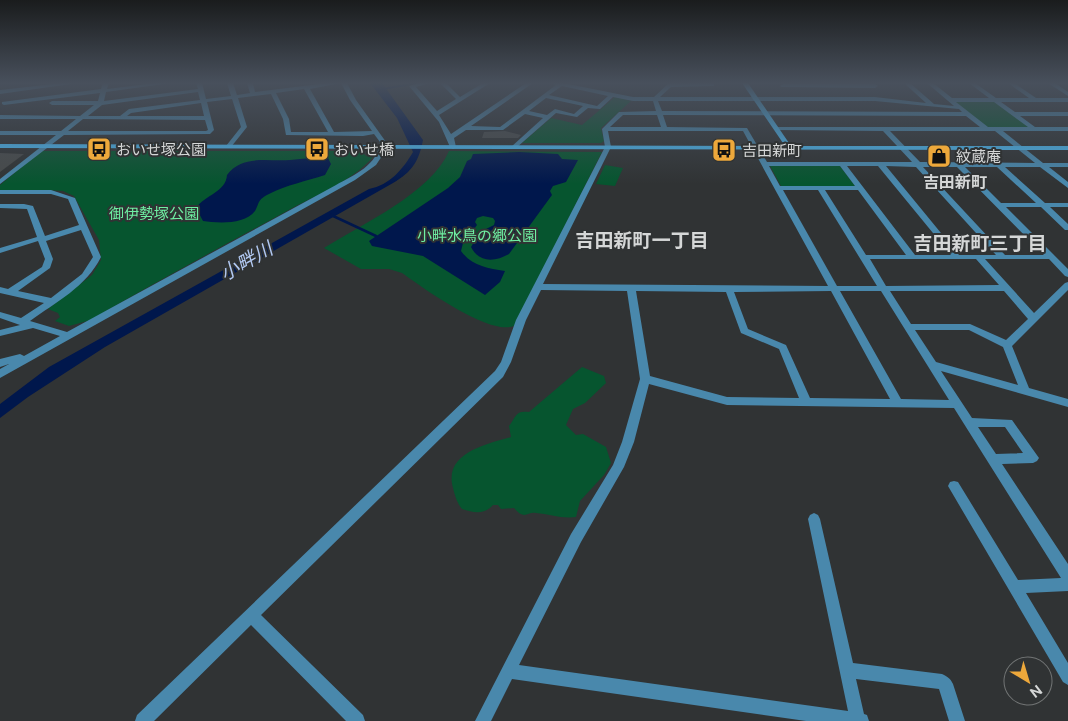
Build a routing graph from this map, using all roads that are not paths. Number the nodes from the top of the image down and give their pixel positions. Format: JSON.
{"nodes":[{"id":1,"x":0,"y":117,"type":"edge"},
{"id":2,"x":122,"y":117,"type":"joint"},
{"id":3,"x":241,"y":117,"type":"edge"},
{"id":4,"x":285,"y":117,"type":"edge"},
{"id":5,"x":322,"y":117,"type":"edge"},
{"id":6,"x":365,"y":117,"type":"edge"},
{"id":7,"x":436,"y":117,"type":"edge"},
{"id":8,"x":481,"y":117,"type":"edge"},
{"id":9,"x":518,"y":117,"type":"edge"},
{"id":10,"x":548,"y":117,"type":"edge"},
{"id":11,"x":617,"y":117,"type":"edge"},
{"id":12,"x":661,"y":117,"type":"edge"},
{"id":13,"x":769,"y":117,"type":"edge"},
{"id":14,"x":862,"y":117,"type":"edge"},
{"id":15,"x":970,"y":117,"type":"edge"},
{"id":16,"x":1018,"y":117,"type":"edge"},
{"id":17,"x":81,"y":118,"type":"junction"},
{"id":18,"x":206,"y":118,"type":"joint"},
{"id":19,"x":464,"y":128,"type":"junction"},
{"id":20,"x":605,"y":128,"type":"junction"},
{"id":21,"x":665,"y":128,"type":"junction"},
{"id":22,"x":777,"y":129,"type":"junction"},
{"id":23,"x":873,"y":129,"type":"junction"},
{"id":24,"x":885,"y":129,"type":"junction"},
{"id":25,"x":986,"y":129,"type":"junction"},
{"id":26,"x":997,"y":129,"type":"junction"},
{"id":27,"x":1034,"y":129,"type":"junction"},
{"id":28,"x":1068,"y":129,"type":"edge"},
{"id":29,"x":376,"y":132,"type":"junction"},
{"id":30,"x":0,"y":133,"type":"edge"},
{"id":31,"x":61,"y":133,"type":"junction"},
{"id":32,"x":332,"y":134,"type":"junction"},
{"id":33,"x":451,"y":137,"type":"junction"},
{"id":34,"x":0,"y":146,"type":"edge"},
{"id":35,"x":44,"y":146,"type":"junction"},
{"id":36,"x":229,"y":146,"type":"junction"},
{"id":37,"x":387,"y":147,"type":"junction"},
{"id":38,"x":453,"y":147,"type":"junction"},
{"id":39,"x":514,"y":147,"type":"junction"},
{"id":40,"x":608,"y":147,"type":"junction"},
{"id":41,"x":756,"y":147,"type":"junction"},
{"id":42,"x":789,"y":147,"type":"junction"},
{"id":43,"x":904,"y":148,"type":"junction"},
{"id":44,"x":1021,"y":148,"type":"junction"},
{"id":45,"x":1068,"y":148,"type":"edge"},
{"id":46,"x":766,"y":164,"type":"junction"},
{"id":47,"x":842,"y":164,"type":"junction"},
{"id":48,"x":880,"y":164,"type":"junction"},
{"id":49,"x":920,"y":164,"type":"junction"},
{"id":50,"x":959,"y":165,"type":"junction"},
{"id":51,"x":999,"y":165,"type":"junction"},
{"id":52,"x":1042,"y":165,"type":"junction"},
{"id":53,"x":1068,"y":165,"type":"edge"},
{"id":54,"x":0,"y":182,"type":"edge"},
{"id":55,"x":1068,"y":186,"type":"edge"},
{"id":56,"x":779,"y":188,"type":"junction"},
{"id":57,"x":820,"y":188,"type":"junction"},
{"id":58,"x":860,"y":188,"type":"junction"},
{"id":59,"x":0,"y":192,"type":"edge"},
{"id":60,"x":999,"y":205,"type":"junction"},
{"id":61,"x":1042,"y":205,"type":"junction"},
{"id":62,"x":1068,"y":205,"type":"edge"},
{"id":63,"x":0,"y":206,"type":"edge"},
{"id":64,"x":84,"y":226,"type":"junction"},
{"id":65,"x":1068,"y":228,"type":"edge"},
{"id":66,"x":42,"y":239,"type":"junction"},
{"id":67,"x":0,"y":251,"type":"edge"},
{"id":68,"x":865,"y":257,"type":"junction"},
{"id":69,"x":1052,"y":257,"type":"junction"},
{"id":70,"x":913,"y":258,"type":"junction"},
{"id":71,"x":958,"y":258,"type":"junction"},
{"id":72,"x":979,"y":258,"type":"junction"},
{"id":73,"x":1004,"y":258,"type":"junction"},
{"id":74,"x":1068,"y":274,"type":"edge"},
{"id":75,"x":1068,"y":285,"type":"edge"},
{"id":76,"x":537,"y":287,"type":"junction"},
{"id":77,"x":884,"y":287,"type":"junction"},
{"id":78,"x":631,"y":288,"type":"junction"},
{"id":79,"x":834,"y":288,"type":"junction"},
{"id":80,"x":1006,"y":288,"type":"junction"},
{"id":81,"x":729,"y":289,"type":"junction"},
{"id":82,"x":0,"y":290,"type":"edge"},
{"id":83,"x":10,"y":292,"type":"junction"},
{"id":84,"x":50,"y":301,"type":"junction"},
{"id":85,"x":0,"y":316,"type":"edge"},
{"id":86,"x":1033,"y":318,"type":"junction"},
{"id":87,"x":22,"y":322,"type":"junction"},
{"id":88,"x":33,"y":324,"type":"junction"},
{"id":89,"x":909,"y":327,"type":"junction"},
{"id":90,"x":0,"y":333,"type":"edge"},
{"id":91,"x":67,"y":335,"type":"junction"},
{"id":92,"x":1007,"y":346,"type":"junction"},
{"id":93,"x":33,"y":354,"type":"junction"},
{"id":94,"x":0,"y":363,"type":"edge"},
{"id":95,"x":933,"y":365,"type":"junction"},
{"id":96,"x":0,"y":374,"type":"edge"},
{"id":97,"x":645,"y":379,"type":"junction"},
{"id":98,"x":1025,"y":390,"type":"junction"},
{"id":99,"x":806,"y":402,"type":"junction"},
{"id":100,"x":897,"y":402,"type":"junction"},
{"id":101,"x":1068,"y":403,"type":"edge"},
{"id":102,"x":957,"y":404,"type":"junction"},
{"id":103,"x":969,"y":422,"type":"junction"},
{"id":104,"x":993,"y":459,"type":"junction"},
{"id":105,"x":954,"y":486,"type":"dead end"},
{"id":106,"x":814,"y":519,"type":"dead end"},
{"id":107,"x":1068,"y":576,"type":"edge"},
{"id":108,"x":1068,"y":584,"type":"edge"},
{"id":109,"x":1016,"y":587,"type":"junction"},
{"id":110,"x":252,"y":616,"type":"junction"},
{"id":111,"x":847,"y":670,"type":"junction"},
{"id":112,"x":510,"y":671,"type":"junction"},
{"id":113,"x":1068,"y":677,"type":"edge"},
{"id":114,"x":143,"y":721,"type":"edge"},
{"id":115,"x":357,"y":721,"type":"edge"},
{"id":116,"x":483,"y":721,"type":"edge"},
{"id":117,"x":859,"y":721,"type":"edge"},
{"id":118,"x":957,"y":721,"type":"edge"}],
"edges":[{"from":1,"to":17,"type":"street"},
{"from":2,"to":17,"type":"street"},
{"from":2,"to":18,"type":"street"},
{"from":3,"to":36,"type":"street"},
{"from":4,"to":32,"type":"street"},
{"from":5,"to":32,"type":"street"},
{"from":6,"to":29,"type":"street"},
{"from":7,"to":33,"type":"street"},
{"from":8,"to":19,"type":"street"},
{"from":9,"to":19,"type":"street"},
{"from":10,"to":39,"type":"street"},
{"from":11,"to":20,"type":"street"},
{"from":12,"to":21,"type":"street"},
{"from":13,"to":22,"type":"street"},
{"from":14,"to":23,"type":"street"},
{"from":15,"to":25,"type":"street"},
{"from":16,"to":27,"type":"street"},
{"from":17,"to":31,"type":"street"},
{"from":18,"to":31,"type":"street"},
{"from":19,"to":33,"type":"street"},
{"from":20,"to":21,"type":"street"},
{"from":20,"to":40,"type":"street"},
{"from":21,"to":41,"type":"street"},
{"from":22,"to":23,"type":"street"},
{"from":22,"to":42,"type":"street"},
{"from":23,"to":24,"type":"street"},
{"from":24,"to":25,"type":"street"},
{"from":24,"to":43,"type":"street"},
{"from":25,"to":26,"type":"street"},
{"from":26,"to":27,"type":"street"},
{"from":26,"to":44,"type":"street"},
{"from":27,"to":28,"type":"street"},
{"from":29,"to":32,"type":"street"},
{"from":29,"to":37,"type":"street"},
{"from":30,"to":31,"type":"street"},
{"from":31,"to":35,"type":"street"},
{"from":33,"to":38,"type":"street"},
{"from":34,"to":35,"type":"street"},
{"from":35,"to":36,"type":"street"},
{"from":35,"to":54,"type":"street"},
{"from":36,"to":37,"type":"street"},
{"from":37,"to":38,"type":"street"},
{"from":37,"to":91,"type":"street"},
{"from":38,"to":39,"type":"street"},
{"from":39,"to":40,"type":"street"},
{"from":40,"to":41,"type":"street"},
{"from":40,"to":76,"type":"street"},
{"from":41,"to":42,"type":"street"},
{"from":41,"to":46,"type":"street"},
{"from":42,"to":43,"type":"street"},
{"from":43,"to":44,"type":"street"},
{"from":43,"to":49,"type":"street"},
{"from":44,"to":45,"type":"street"},
{"from":44,"to":52,"type":"street"},
{"from":46,"to":47,"type":"street"},
{"from":46,"to":56,"type":"street"},
{"from":47,"to":48,"type":"street"},
{"from":47,"to":58,"type":"street"},
{"from":48,"to":49,"type":"street"},
{"from":48,"to":71,"type":"street"},
{"from":49,"to":50,"type":"street"},
{"from":49,"to":73,"type":"street"},
{"from":50,"to":51,"type":"street"},
{"from":50,"to":60,"type":"street"},
{"from":51,"to":52,"type":"street"},
{"from":51,"to":61,"type":"street"},
{"from":52,"to":53,"type":"street"},
{"from":52,"to":55,"type":"street"},
{"from":56,"to":57,"type":"street"},
{"from":56,"to":79,"type":"street"},
{"from":57,"to":58,"type":"street"},
{"from":57,"to":68,"type":"street"},
{"from":58,"to":70,"type":"street"},
{"from":59,"to":64,"type":"street"},
{"from":60,"to":61,"type":"street"},
{"from":60,"to":69,"type":"street"},
{"from":61,"to":62,"type":"street"},
{"from":61,"to":65,"type":"street"},
{"from":63,"to":66,"type":"street"},
{"from":64,"to":66,"type":"street"},
{"from":64,"to":84,"type":"street"},
{"from":66,"to":67,"type":"street"},
{"from":66,"to":83,"type":"street"},
{"from":68,"to":70,"type":"street"},
{"from":68,"to":77,"type":"street"},
{"from":69,"to":73,"type":"street"},
{"from":69,"to":74,"type":"street"},
{"from":70,"to":71,"type":"street"},
{"from":71,"to":72,"type":"street"},
{"from":72,"to":73,"type":"street"},
{"from":72,"to":80,"type":"street"},
{"from":75,"to":86,"type":"street"},
{"from":76,"to":78,"type":"street"},
{"from":76,"to":110,"type":"street"},
{"from":77,"to":79,"type":"street"},
{"from":77,"to":80,"type":"street"},
{"from":77,"to":89,"type":"street"},
{"from":78,"to":81,"type":"street"},
{"from":78,"to":97,"type":"street"},
{"from":79,"to":81,"type":"street"},
{"from":79,"to":100,"type":"street"},
{"from":80,"to":86,"type":"street"},
{"from":81,"to":99,"type":"street"},
{"from":82,"to":83,"type":"street"},
{"from":83,"to":84,"type":"street"},
{"from":84,"to":87,"type":"street"},
{"from":85,"to":87,"type":"street"},
{"from":86,"to":92,"type":"street"},
{"from":87,"to":88,"type":"street"},
{"from":88,"to":90,"type":"street"},
{"from":88,"to":91,"type":"street"},
{"from":89,"to":92,"type":"street"},
{"from":89,"to":95,"type":"street"},
{"from":91,"to":93,"type":"street"},
{"from":92,"to":98,"type":"street"},
{"from":93,"to":94,"type":"street"},
{"from":93,"to":96,"type":"street"},
{"from":95,"to":98,"type":"street"},
{"from":95,"to":102,"type":"street"},
{"from":97,"to":99,"type":"street"},
{"from":97,"to":112,"type":"street"},
{"from":98,"to":101,"type":"street"},
{"from":99,"to":100,"type":"street"},
{"from":100,"to":102,"type":"street"},
{"from":102,"to":103,"type":"street"},
{"from":103,"to":104,"type":"street"},
{"from":103,"to":104,"type":"street"},
{"from":104,"to":107,"type":"street"},
{"from":105,"to":109,"type":"street"},
{"from":106,"to":111,"type":"street"},
{"from":108,"to":109,"type":"street"},
{"from":109,"to":113,"type":"street"},
{"from":110,"to":114,"type":"street"},
{"from":110,"to":115,"type":"street"},
{"from":111,"to":117,"type":"street"},
{"from":111,"to":118,"type":"street"},
{"from":112,"to":116,"type":"street"},
{"from":112,"to":117,"type":"street"}]}
